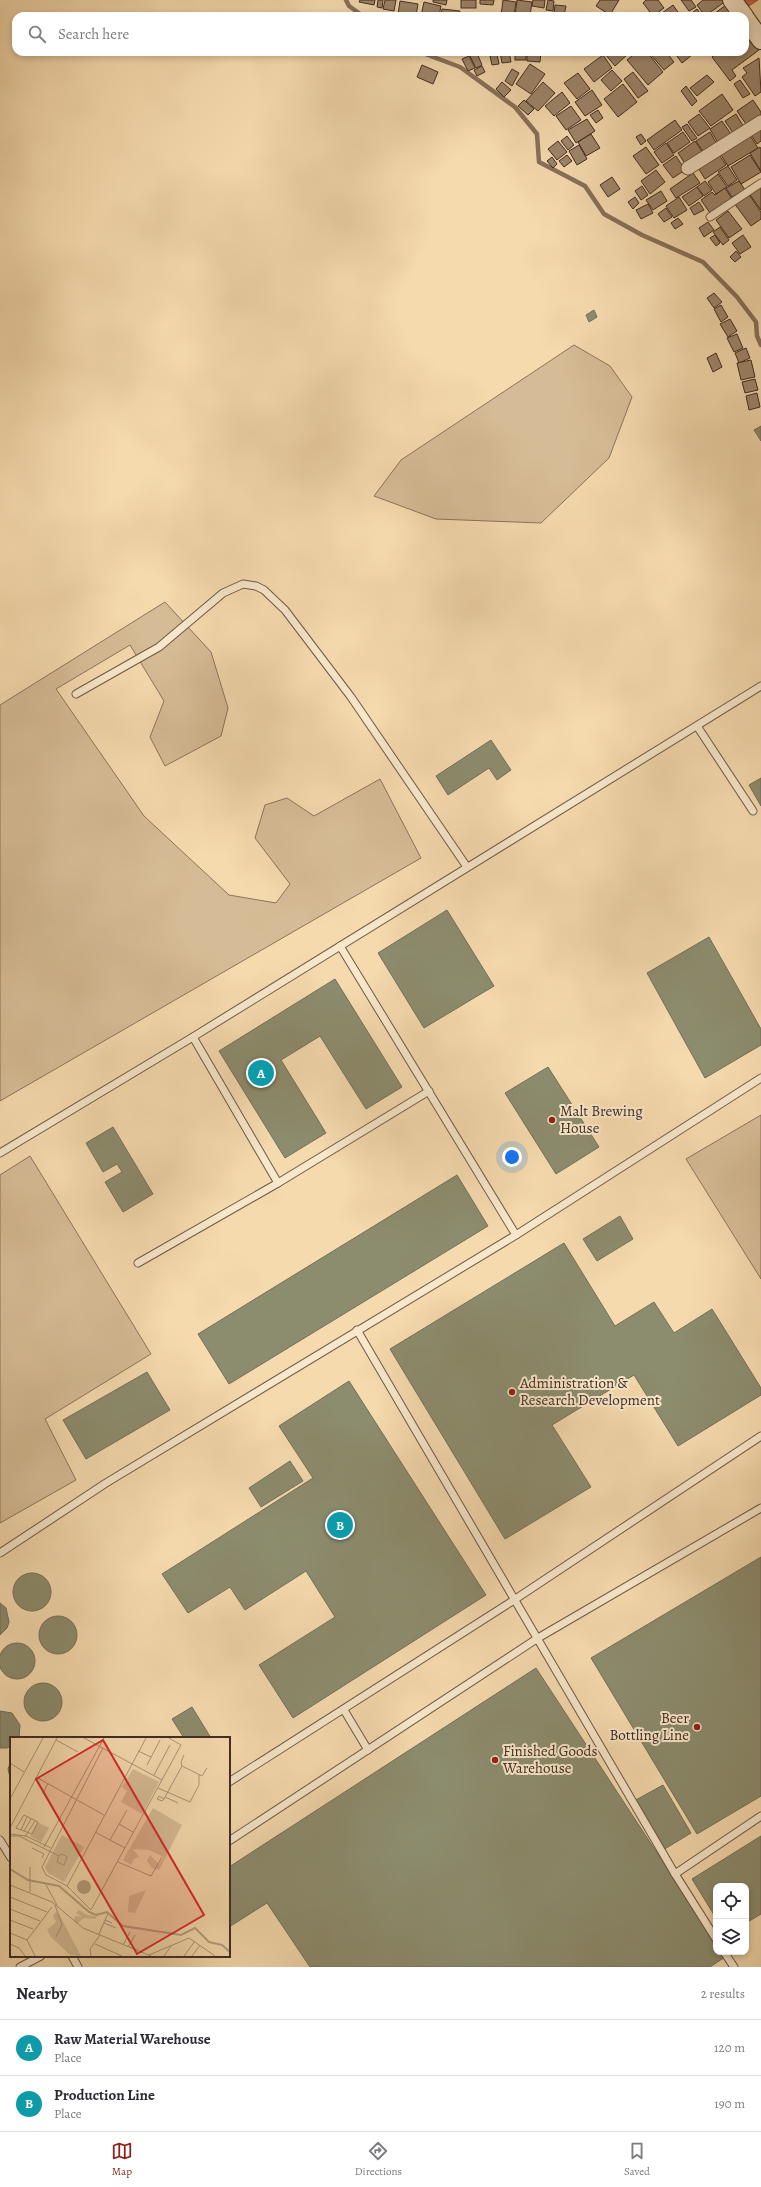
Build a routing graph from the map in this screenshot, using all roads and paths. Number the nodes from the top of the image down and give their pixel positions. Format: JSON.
{"nodes":[{"id":1,"x":732,"y":0,"type":"edge"},
{"id":2,"x":740,"y":12,"type":"edge"},
{"id":3,"x":749,"y":24,"type":"edge"},
{"id":4,"x":761,"y":40,"type":"edge"},
{"id":5,"x":761,"y":122,"type":"edge"},
{"id":6,"x":688,"y":168,"type":"dead end"},
{"id":7,"x":761,"y":183,"type":"edge"},
{"id":8,"x":710,"y":217,"type":"dead end"},
{"id":9,"x":761,"y":686,"type":"edge"},
{"id":10,"x":76,"y":694,"type":"dead end"},
{"id":11,"x":697,"y":726,"type":"junction"},
{"id":12,"x":753,"y":811,"type":"dead end"},
{"id":13,"x":467,"y":867,"type":"junction"},
{"id":14,"x":340,"y":946,"type":"junction"},
{"id":15,"x":193,"y":1037,"type":"junction"},
{"id":16,"x":761,"y":1078,"type":"edge"},
{"id":17,"x":429,"y":1090,"type":"junction"},
{"id":18,"x":0,"y":1154,"type":"edge"},
{"id":19,"x":278,"y":1183,"type":"junction"},
{"id":20,"x":516,"y":1234,"type":"junction"},
{"id":21,"x":138,"y":1263,"type":"dead end"},
{"id":22,"x":357,"y":1330,"type":"junction"},
{"id":23,"x":761,"y":1436,"type":"edge"},
{"id":24,"x":761,"y":1508,"type":"edge"},
{"id":25,"x":0,"y":1552,"type":"edge"},
{"id":26,"x":514,"y":1600,"type":"junction"},
{"id":27,"x":538,"y":1638,"type":"junction"},
{"id":28,"x":344,"y":1710,"type":"junction"},
{"id":29,"x":368,"y":1750,"type":"junction"},
{"id":30,"x":230,"y":1781,"type":"edge"},
{"id":31,"x":761,"y":1816,"type":"edge"},
{"id":32,"x":0,"y":1840,"type":"edge"},
{"id":33,"x":230,"y":1840,"type":"edge"},
{"id":34,"x":10,"y":1856,"type":"edge"},
{"id":35,"x":675,"y":1874,"type":"junction"},
{"id":36,"x":713,"y":1934,"type":"edge"},
{"id":37,"x":726,"y":1955,"type":"edge"},
{"id":38,"x":39,"y":1957,"type":"edge"},
{"id":39,"x":73,"y":1957,"type":"edge"},
{"id":40,"x":20,"y":1967,"type":"edge"},
{"id":41,"x":78,"y":1967,"type":"edge"},
{"id":42,"x":734,"y":1967,"type":"edge"}],
"edges":[{"from":1,"to":2,"type":"street"},
{"from":3,"to":4,"type":"street"},
{"from":5,"to":6,"type":"street"},
{"from":7,"to":8,"type":"lane"},
{"from":9,"to":11,"type":"lane"},
{"from":10,"to":13,"type":"lane"},
{"from":11,"to":12,"type":"lane"},
{"from":11,"to":13,"type":"lane"},
{"from":13,"to":14,"type":"lane"},
{"from":14,"to":15,"type":"lane"},
{"from":14,"to":17,"type":"lane"},
{"from":15,"to":18,"type":"lane"},
{"from":15,"to":19,"type":"lane"},
{"from":16,"to":20,"type":"lane"},
{"from":17,"to":19,"type":"lane"},
{"from":17,"to":20,"type":"lane"},
{"from":19,"to":21,"type":"lane"},
{"from":20,"to":22,"type":"lane"},
{"from":22,"to":25,"type":"lane"},
{"from":22,"to":26,"type":"lane"},
{"from":23,"to":26,"type":"lane"},
{"from":24,"to":27,"type":"lane"},
{"from":26,"to":27,"type":"lane"},
{"from":26,"to":28,"type":"lane"},
{"from":27,"to":29,"type":"lane"},
{"from":27,"to":35,"type":"lane"},
{"from":28,"to":29,"type":"lane"},
{"from":28,"to":30,"type":"lane"},
{"from":29,"to":33,"type":"lane"},
{"from":31,"to":35,"type":"lane"},
{"from":32,"to":34,"type":"lane"},
{"from":35,"to":36,"type":"lane"},
{"from":37,"to":42,"type":"lane"},
{"from":38,"to":40,"type":"lane"},
{"from":39,"to":41,"type":"lane"}]}
